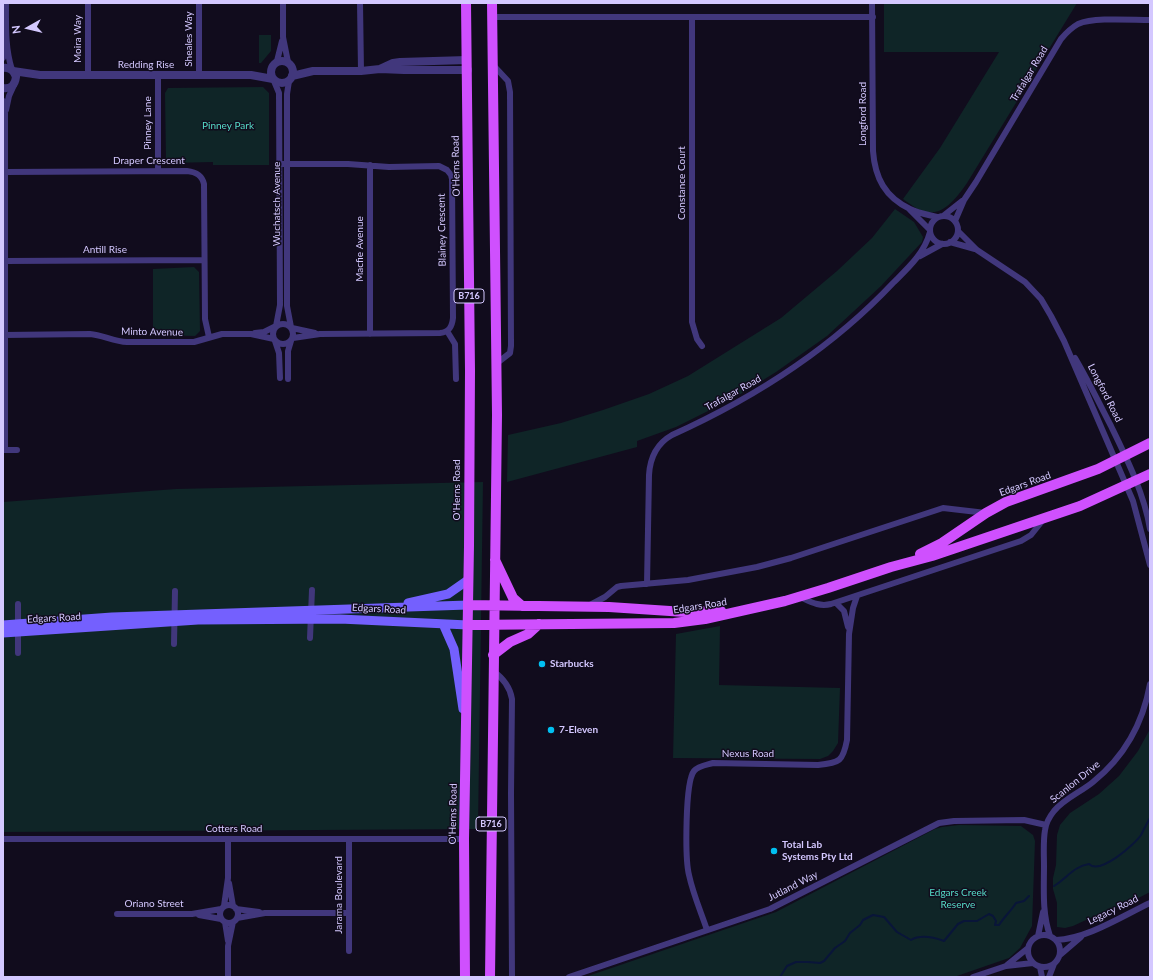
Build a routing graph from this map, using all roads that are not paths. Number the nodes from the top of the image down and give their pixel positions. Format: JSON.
{"nodes":[{"id":1,"x":6,"y":3,"type":"edge"},
{"id":2,"x":88,"y":3,"type":"edge"},
{"id":3,"x":199,"y":3,"type":"edge"},
{"id":4,"x":283,"y":3,"type":"edge"},
{"id":5,"x":360,"y":3,"type":"edge"},
{"id":6,"x":466,"y":3,"type":"edge"},
{"id":7,"x":492,"y":3,"type":"edge"},
{"id":8,"x":872,"y":3,"type":"edge"},
{"id":9,"x":493,"y":17,"type":"junction"},
{"id":10,"x":692,"y":17,"type":"junction"},
{"id":11,"x":872,"y":17,"type":"junction"},
{"id":12,"x":1150,"y":20,"type":"edge"},
{"id":13,"x":283,"y":37,"type":"junction"},
{"id":14,"x":6,"y":41,"type":"junction"},
{"id":15,"x":3,"y":58,"type":"edge"},
{"id":16,"x":274,"y":64,"type":"junction"},
{"id":17,"x":290,"y":64,"type":"junction"},
{"id":18,"x":468,"y":65,"type":"junction"},
{"id":19,"x":494,"y":66,"type":"junction"},
{"id":20,"x":3,"y":68,"type":"edge"},
{"id":21,"x":13,"y":71,"type":"junction"},
{"id":22,"x":361,"y":71,"type":"junction"},
{"id":23,"x":313,"y":72,"type":"junction"},
{"id":24,"x":40,"y":75,"type":"junction"},
{"id":25,"x":88,"y":75,"type":"junction"},
{"id":26,"x":158,"y":75,"type":"junction"},
{"id":27,"x":199,"y":75,"type":"junction"},
{"id":28,"x":251,"y":75,"type":"junction"},
{"id":29,"x":291,"y":78,"type":"junction"},
{"id":30,"x":274,"y":80,"type":"junction"},
{"id":31,"x":14,"y":84,"type":"junction"},
{"id":32,"x":3,"y":88,"type":"edge"},
{"id":33,"x":3,"y":100,"type":"edge"},
{"id":34,"x":5,"y":112,"type":"junction"},
{"id":35,"x":279,"y":164,"type":"junction"},
{"id":36,"x":287,"y":164,"type":"junction"},
{"id":37,"x":370,"y":165,"type":"junction"},
{"id":38,"x":158,"y":171,"type":"junction"},
{"id":39,"x":5,"y":172,"type":"junction"},
{"id":40,"x":964,"y":200,"type":"junction"},
{"id":41,"x":910,"y":210,"type":"junction"},
{"id":42,"x":940,"y":216,"type":"junction"},
{"id":43,"x":955,"y":221,"type":"junction"},
{"id":44,"x":930,"y":231,"type":"junction"},
{"id":45,"x":958,"y":231,"type":"junction"},
{"id":46,"x":950,"y":242,"type":"junction"},
{"id":47,"x":942,"y":244,"type":"junction"},
{"id":48,"x":977,"y":250,"type":"junction"},
{"id":49,"x":918,"y":257,"type":"junction"},
{"id":50,"x":204,"y":260,"type":"junction"},
{"id":51,"x":5,"y":261,"type":"junction"},
{"id":52,"x":276,"y":326,"type":"junction"},
{"id":53,"x":292,"y":328,"type":"junction"},
{"id":54,"x":447,"y":331,"type":"junction"},
{"id":55,"x":4,"y":334,"type":"junction"},
{"id":56,"x":251,"y":334,"type":"junction"},
{"id":57,"x":320,"y":334,"type":"junction"},
{"id":58,"x":370,"y":334,"type":"junction"},
{"id":59,"x":209,"y":338,"type":"junction"},
{"id":60,"x":275,"y":340,"type":"junction"},
{"id":61,"x":292,"y":340,"type":"junction"},
{"id":62,"x":1064,"y":342,"type":"junction"},
{"id":63,"x":702,"y":346,"type":"dead end"},
{"id":64,"x":497,"y":363,"type":"junction"},
{"id":65,"x":280,"y":378,"type":"dead end"},
{"id":66,"x":288,"y":379,"type":"dead end"},
{"id":67,"x":456,"y":379,"type":"dead end"},
{"id":68,"x":1150,"y":443,"type":"edge"},
{"id":69,"x":4,"y":450,"type":"edge"},
{"id":70,"x":17,"y":450,"type":"dead end"},
{"id":71,"x":1124,"y":456,"type":"junction"},
{"id":72,"x":1115,"y":460,"type":"junction"},
{"id":73,"x":1150,"y":474,"type":"edge"},
{"id":74,"x":1136,"y":481,"type":"junction"},
{"id":75,"x":1126,"y":485,"type":"junction"},
{"id":76,"x":986,"y":513,"type":"junction"},
{"id":77,"x":1044,"y":518,"type":"junction"},
{"id":78,"x":1150,"y":529,"type":"edge"},
{"id":79,"x":495,"y":558,"type":"junction"},
{"id":80,"x":1150,"y":565,"type":"edge"},
{"id":81,"x":891,"y":567,"type":"junction"},
{"id":82,"x":468,"y":580,"type":"junction"},
{"id":83,"x":647,"y":584,"type":"junction"},
{"id":84,"x":312,"y":590,"type":"dead end"},
{"id":85,"x":175,"y":591,"type":"dead end"},
{"id":86,"x":856,"y":596,"type":"junction"},
{"id":87,"x":800,"y":597,"type":"junction"},
{"id":88,"x":836,"y":602,"type":"junction"},
{"id":89,"x":18,"y":604,"type":"dead end"},
{"id":90,"x":468,"y":605,"type":"junction"},
{"id":91,"x":494,"y":606,"type":"junction"},
{"id":92,"x":522,"y":606,"type":"junction"},
{"id":93,"x":587,"y":607,"type":"junction"},
{"id":94,"x":390,"y":608,"type":"junction"},
{"id":95,"x":753,"y":608,"type":"junction"},
{"id":96,"x":311,"y":615,"type":"junction"},
{"id":97,"x":174,"y":618,"type":"junction"},
{"id":98,"x":443,"y":624,"type":"junction"},
{"id":99,"x":539,"y":624,"type":"junction"},
{"id":100,"x":3,"y":625,"type":"edge"},
{"id":101,"x":468,"y":625,"type":"junction"},
{"id":102,"x":494,"y":626,"type":"junction"},
{"id":103,"x":18,"y":627,"type":"junction"},
{"id":104,"x":3,"y":633,"type":"edge"},
{"id":105,"x":849,"y":634,"type":"junction"},
{"id":106,"x":310,"y":638,"type":"dead end"},
{"id":107,"x":174,"y":644,"type":"dead end"},
{"id":108,"x":18,"y":653,"type":"dead end"},
{"id":109,"x":494,"y":655,"type":"junction"},
{"id":110,"x":493,"y":671,"type":"junction"},
{"id":111,"x":1150,"y":684,"type":"edge"},
{"id":112,"x":466,"y":726,"type":"junction"},
{"id":113,"x":1046,"y":825,"type":"junction"},
{"id":114,"x":3,"y":839,"type":"edge"},
{"id":115,"x":349,"y":839,"type":"junction"},
{"id":116,"x":464,"y":839,"type":"junction"},
{"id":117,"x":228,"y":840,"type":"junction"},
{"id":118,"x":228,"y":878,"type":"junction"},
{"id":119,"x":1150,"y":903,"type":"edge"},
{"id":120,"x":1044,"y":905,"type":"junction"},
{"id":121,"x":223,"y":907,"type":"junction"},
{"id":122,"x":234,"y":907,"type":"junction"},
{"id":123,"x":265,"y":913,"type":"junction"},
{"id":124,"x":349,"y":913,"type":"junction"},
{"id":125,"x":117,"y":914,"type":"dead end"},
{"id":126,"x":192,"y":914,"type":"junction"},
{"id":127,"x":235,"y":920,"type":"junction"},
{"id":128,"x":223,"y":921,"type":"junction"},
{"id":129,"x":707,"y":930,"type":"junction"},
{"id":130,"x":1084,"y":935,"type":"junction"},
{"id":131,"x":1038,"y":936,"type":"junction"},
{"id":132,"x":1050,"y":936,"type":"junction"},
{"id":133,"x":1056,"y":940,"type":"junction"},
{"id":134,"x":228,"y":946,"type":"junction"},
{"id":135,"x":1028,"y":948,"type":"junction"},
{"id":136,"x":349,"y":951,"type":"dead end"},
{"id":137,"x":1060,"y":955,"type":"junction"},
{"id":138,"x":1033,"y":963,"type":"junction"},
{"id":139,"x":1054,"y":964,"type":"junction"},
{"id":140,"x":1006,"y":966,"type":"junction"},
{"id":141,"x":1040,"y":966,"type":"junction"},
{"id":142,"x":228,"y":977,"type":"edge"},
{"id":143,"x":465,"y":977,"type":"edge"},
{"id":144,"x":490,"y":977,"type":"edge"},
{"id":145,"x":512,"y":977,"type":"edge"},
{"id":146,"x":569,"y":977,"type":"edge"},
{"id":147,"x":973,"y":977,"type":"edge"},
{"id":148,"x":1042,"y":977,"type":"edge"},
{"id":149,"x":1049,"y":977,"type":"edge"}],
"edges":[{"from":1,"to":14,"type":"street"},
{"from":2,"to":25,"type":"street","name":"Moira Way"},
{"from":3,"to":27,"type":"street","name":"Sheales Way"},
{"from":4,"to":13,"type":"street"},
{"from":5,"to":22,"type":"street"},
{"from":6,"to":18,"type":"main road","name":"O'Herns Road","number":"B716"},
{"from":7,"to":9,"type":"main road","number":"B716"},
{"from":8,"to":11,"type":"street","name":"Longford Road"},
{"from":9,"to":10,"type":"street"},
{"from":9,"to":19,"type":"main road","number":"B716"},
{"from":10,"to":11,"type":"street"},
{"from":10,"to":63,"type":"street","name":"Constance Court"},
{"from":11,"to":41,"type":"street","name":"Longford Road"},
{"from":12,"to":40,"type":"street","name":"Trafalgar Road"},
{"from":13,"to":16,"type":"street"},
{"from":13,"to":17,"type":"street"},
{"from":14,"to":15,"type":"street"},
{"from":14,"to":21,"type":"street"},
{"from":16,"to":17,"type":"street"},
{"from":16,"to":28,"type":"street","name":"Redding Rise"},
{"from":16,"to":30,"type":"street"},
{"from":17,"to":23,"type":"street"},
{"from":17,"to":29,"type":"street"},
{"from":18,"to":22,"type":"street"},
{"from":18,"to":82,"type":"main road","name":"O'Herns Road","number":"B716"},
{"from":19,"to":64,"type":"main road","number":"B716"},
{"from":19,"to":64,"type":"street"},
{"from":20,"to":21,"type":"street","name":"Redding Rise"},
{"from":21,"to":24,"type":"street","name":"Redding Rise"},
{"from":21,"to":31,"type":"street"},
{"from":22,"to":23,"type":"street"},
{"from":23,"to":29,"type":"street"},
{"from":24,"to":25,"type":"street","name":"Redding Rise"},
{"from":24,"to":31,"type":"street","name":"Redding Rise"},
{"from":25,"to":26,"type":"street","name":"Redding Rise"},
{"from":26,"to":27,"type":"street","name":"Redding Rise"},
{"from":26,"to":38,"type":"street","name":"Pinney Lane"},
{"from":27,"to":28,"type":"street","name":"Redding Rise"},
{"from":28,"to":30,"type":"street","name":"Redding Rise"},
{"from":29,"to":30,"type":"street"},
{"from":29,"to":36,"type":"street","name":"Wuchatsch Avenue"},
{"from":30,"to":35,"type":"street","name":"Wuchatsch Avenue"},
{"from":31,"to":32,"type":"street","name":"Redding Rise"},
{"from":31,"to":34,"type":"street"},
{"from":33,"to":34,"type":"street"},
{"from":34,"to":39,"type":"street"},
{"from":35,"to":36,"type":"street","name":"Blainey Crescent"},
{"from":35,"to":52,"type":"street","name":"Wuchatsch Avenue"},
{"from":36,"to":37,"type":"street","name":"Blainey Crescent"},
{"from":36,"to":53,"type":"street","name":"Wuchatsch Avenue"},
{"from":37,"to":54,"type":"street","name":"Blainey Crescent"},
{"from":37,"to":58,"type":"street","name":"Macfie Avenue"},
{"from":38,"to":39,"type":"street","name":"Draper Crescent"},
{"from":38,"to":50,"type":"street","name":"Draper Crescent"},
{"from":39,"to":51,"type":"street"},
{"from":40,"to":42,"type":"street","name":"Trafalgar Road"},
{"from":40,"to":43,"type":"street","name":"Trafalgar Road"},
{"from":41,"to":42,"type":"street","name":"Longford Road"},
{"from":41,"to":44,"type":"street","name":"Longford Road"},
{"from":42,"to":43,"type":"street"},
{"from":42,"to":44,"type":"street"},
{"from":43,"to":45,"type":"street"},
{"from":44,"to":47,"type":"street"},
{"from":44,"to":49,"type":"street","name":"Trafalgar Road"},
{"from":45,"to":46,"type":"street"},
{"from":45,"to":48,"type":"street","name":"Longford Road"},
{"from":46,"to":47,"type":"street"},
{"from":46,"to":48,"type":"street","name":"Longford Road"},
{"from":47,"to":49,"type":"street","name":"Trafalgar Road"},
{"from":48,"to":62,"type":"street","name":"Longford Road"},
{"from":49,"to":83,"type":"street","name":"Trafalgar Road"},
{"from":50,"to":51,"type":"street","name":"Antill Rise"},
{"from":50,"to":59,"type":"street","name":"Draper Crescent"},
{"from":51,"to":55,"type":"street"},
{"from":52,"to":53,"type":"street"},
{"from":52,"to":56,"type":"street","name":"Minto Avenue"},
{"from":52,"to":60,"type":"street"},
{"from":53,"to":57,"type":"street"},
{"from":53,"to":61,"type":"street"},
{"from":54,"to":58,"type":"street"},
{"from":54,"to":67,"type":"street"},
{"from":55,"to":59,"type":"street","name":"Minto Avenue"},
{"from":55,"to":69,"type":"street"},
{"from":56,"to":59,"type":"street","name":"Minto Avenue"},
{"from":56,"to":60,"type":"street","name":"Minto Avenue"},
{"from":57,"to":58,"type":"street"},
{"from":57,"to":61,"type":"street"},
{"from":60,"to":61,"type":"street"},
{"from":60,"to":65,"type":"street"},
{"from":61,"to":66,"type":"street"},
{"from":62,"to":71,"type":"street","name":"Longford Road"},
{"from":62,"to":72,"type":"street","name":"Longford Road"},
{"from":64,"to":79,"type":"main road","number":"B716"},
{"from":68,"to":71,"type":"main road","name":"Edgars Road"},
{"from":69,"to":70,"type":"street"},
{"from":71,"to":72,"type":"main road","name":"Edgars Road"},
{"from":71,"to":74,"type":"street","name":"Longford Road"},
{"from":72,"to":75,"type":"street","name":"Longford Road"},
{"from":72,"to":76,"type":"main road","name":"Edgars Road"},
{"from":73,"to":74,"type":"main road","name":"Edgars Road"},
{"from":74,"to":75,"type":"main road","name":"Edgars Road"},
{"from":74,"to":78,"type":"street"},
{"from":75,"to":77,"type":"main road","name":"Edgars Road"},
{"from":75,"to":80,"type":"street"},
{"from":76,"to":81,"type":"main road","name":"Edgars Road"},
{"from":76,"to":83,"type":"street"},
{"from":77,"to":81,"type":"main road","name":"Edgars Road"},
{"from":77,"to":86,"type":"street"},
{"from":79,"to":91,"type":"main road","number":"B716"},
{"from":79,"to":92,"type":"main road"},
{"from":81,"to":87,"type":"main road","name":"Edgars Road"},
{"from":82,"to":90,"type":"main road","name":"O'Herns Road","number":"B716"},
{"from":82,"to":94,"type":"main road"},
{"from":83,"to":93,"type":"street"},
{"from":84,"to":96,"type":"street"},
{"from":85,"to":97,"type":"street"},
{"from":86,"to":88,"type":"street"},
{"from":86,"to":105,"type":"street","name":"Nexus Road"},
{"from":87,"to":88,"type":"street"},
{"from":87,"to":95,"type":"main road","name":"Edgars Road"},
{"from":88,"to":105,"type":"street","name":"Nexus Road"},
{"from":89,"to":103,"type":"street"},
{"from":90,"to":91,"type":"main road","name":"Edgars Road"},
{"from":90,"to":94,"type":"main road","name":"Edgars Road"},
{"from":90,"to":101,"type":"main road","name":"O'Herns Road","number":"B716"},
{"from":91,"to":92,"type":"main road","name":"Edgars Road"},
{"from":91,"to":102,"type":"main road","number":"B716"},
{"from":92,"to":93,"type":"main road","name":"Edgars Road"},
{"from":93,"to":95,"type":"main road","name":"Edgars Road"},
{"from":94,"to":96,"type":"main road","name":"Edgars Road"},
{"from":95,"to":99,"type":"main road","name":"Edgars Road"},
{"from":96,"to":97,"type":"main road","name":"Edgars Road"},
{"from":96,"to":98,"type":"main road","name":"Edgars Road"},
{"from":96,"to":106,"type":"street"},
{"from":97,"to":103,"type":"main road","name":"Edgars Road"},
{"from":97,"to":107,"type":"street"},
{"from":98,"to":101,"type":"main road","name":"Edgars Road"},
{"from":98,"to":112,"type":"main road"},
{"from":99,"to":102,"type":"main road","name":"Edgars Road"},
{"from":99,"to":109,"type":"main road"},
{"from":100,"to":103,"type":"main road","name":"Edgars Road"},
{"from":101,"to":102,"type":"main road","name":"Edgars Road"},
{"from":101,"to":112,"type":"main road","name":"O'Herns Road","number":"B716"},
{"from":102,"to":109,"type":"main road","number":"B716"},
{"from":103,"to":104,"type":"main road","name":"Edgars Road"},
{"from":103,"to":108,"type":"street"},
{"from":105,"to":129,"type":"street","name":"Nexus Road"},
{"from":109,"to":110,"type":"main road","number":"B716"},
{"from":110,"to":144,"type":"main road","number":"B716"},
{"from":110,"to":145,"type":"street"},
{"from":111,"to":113,"type":"street","name":"Scanlon Drive"},
{"from":112,"to":116,"type":"main road","name":"O'Herns Road","number":"B716"},
{"from":113,"to":120,"type":"street","name":"Scanlon Drive"},
{"from":113,"to":129,"type":"street","name":"Jutland Way"},
{"from":114,"to":117,"type":"street","name":"Cotters Road"},
{"from":115,"to":116,"type":"street","name":"Cotters Road"},
{"from":115,"to":117,"type":"street","name":"Cotters Road"},
{"from":115,"to":124,"type":"street","name":"Jarama Boulevard"},
{"from":116,"to":143,"type":"main road","name":"O'Herns Road","number":"B716"},
{"from":117,"to":118,"type":"street"},
{"from":118,"to":121,"type":"street"},
{"from":118,"to":122,"type":"street"},
{"from":119,"to":130,"type":"street","name":"Legacy Road"},
{"from":120,"to":131,"type":"street","name":"Scanlon Drive"},
{"from":120,"to":132,"type":"street","name":"Scanlon Drive"},
{"from":121,"to":122,"type":"street"},
{"from":121,"to":126,"type":"street","name":"Oriano Street"},
{"from":121,"to":128,"type":"street"},
{"from":122,"to":123,"type":"street"},
{"from":122,"to":127,"type":"street"},
{"from":123,"to":124,"type":"street"},
{"from":123,"to":127,"type":"street"},
{"from":124,"to":136,"type":"street","name":"Jarama Boulevard"},
{"from":125,"to":126,"type":"street","name":"Oriano Street"},
{"from":126,"to":128,"type":"street","name":"Oriano Street"},
{"from":127,"to":128,"type":"street"},
{"from":127,"to":134,"type":"street"},
{"from":128,"to":134,"type":"street"},
{"from":129,"to":146,"type":"street","name":"Jutland Way"},
{"from":130,"to":133,"type":"street","name":"Legacy Road"},
{"from":130,"to":137,"type":"street","name":"Legacy Road"},
{"from":131,"to":132,"type":"street"},
{"from":131,"to":135,"type":"street"},
{"from":132,"to":133,"type":"street"},
{"from":133,"to":137,"type":"street"},
{"from":134,"to":142,"type":"street"},
{"from":135,"to":138,"type":"street"},
{"from":135,"to":140,"type":"street"},
{"from":137,"to":139,"type":"street"},
{"from":138,"to":140,"type":"street"},
{"from":138,"to":141,"type":"street"},
{"from":139,"to":141,"type":"street"},
{"from":139,"to":149,"type":"street"},
{"from":140,"to":147,"type":"street"},
{"from":141,"to":148,"type":"street"}]}
